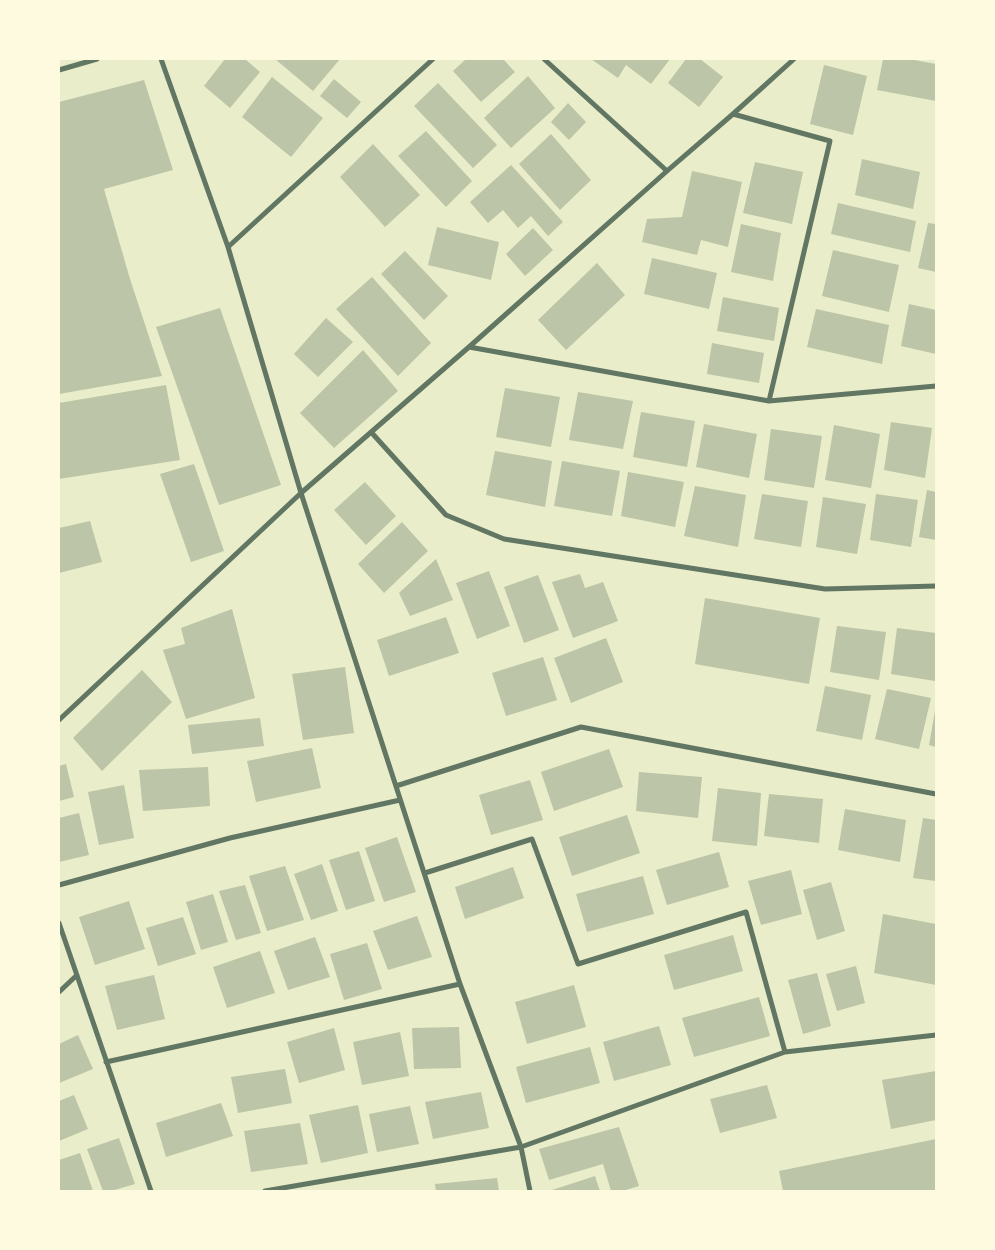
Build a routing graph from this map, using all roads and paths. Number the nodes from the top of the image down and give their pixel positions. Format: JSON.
{"nodes":[{"id":1,"x":97,"y":59,"type":"edge"},
{"id":2,"x":161,"y":59,"type":"edge"},
{"id":3,"x":433,"y":59,"type":"edge"},
{"id":4,"x":544,"y":59,"type":"edge"},
{"id":5,"x":794,"y":59,"type":"edge"},
{"id":6,"x":59,"y":70,"type":"edge"},
{"id":7,"x":733,"y":114,"type":"junction"},
{"id":8,"x":666,"y":171,"type":"junction"},
{"id":9,"x":228,"y":247,"type":"junction"},
{"id":10,"x":469,"y":348,"type":"junction"},
{"id":11,"x":936,"y":386,"type":"edge"},
{"id":12,"x":769,"y":401,"type":"junction"},
{"id":13,"x":370,"y":432,"type":"junction"},
{"id":14,"x":301,"y":492,"type":"junction"},
{"id":15,"x":936,"y":586,"type":"edge"},
{"id":16,"x":59,"y":720,"type":"edge"},
{"id":17,"x":396,"y":786,"type":"junction"},
{"id":18,"x":936,"y":794,"type":"edge"},
{"id":19,"x":400,"y":800,"type":"junction"},
{"id":20,"x":424,"y":873,"type":"junction"},
{"id":21,"x":59,"y":885,"type":"edge"},
{"id":22,"x":59,"y":923,"type":"edge"},
{"id":23,"x":77,"y":976,"type":"junction"},
{"id":24,"x":460,"y":984,"type":"junction"},
{"id":25,"x":59,"y":992,"type":"edge"},
{"id":26,"x":936,"y":1035,"type":"edge"},
{"id":27,"x":785,"y":1052,"type":"junction"},
{"id":28,"x":106,"y":1062,"type":"junction"},
{"id":29,"x":521,"y":1147,"type":"junction"},
{"id":30,"x":151,"y":1191,"type":"edge"},
{"id":31,"x":265,"y":1191,"type":"edge"},
{"id":32,"x":530,"y":1191,"type":"edge"}],
"edges":[{"from":1,"to":6,"type":"street"},
{"from":2,"to":9,"type":"street"},
{"from":3,"to":9,"type":"street"},
{"from":4,"to":8,"type":"street"},
{"from":5,"to":7,"type":"street"},
{"from":7,"to":8,"type":"street"},
{"from":7,"to":12,"type":"street"},
{"from":8,"to":10,"type":"street"},
{"from":9,"to":14,"type":"street"},
{"from":10,"to":12,"type":"street"},
{"from":10,"to":13,"type":"street"},
{"from":11,"to":12,"type":"street"},
{"from":13,"to":14,"type":"street"},
{"from":13,"to":15,"type":"street"},
{"from":14,"to":16,"type":"street"},
{"from":14,"to":17,"type":"street"},
{"from":17,"to":18,"type":"street"},
{"from":17,"to":19,"type":"street"},
{"from":19,"to":20,"type":"street"},
{"from":19,"to":21,"type":"street"},
{"from":20,"to":24,"type":"street"},
{"from":20,"to":27,"type":"street"},
{"from":22,"to":23,"type":"street"},
{"from":23,"to":25,"type":"street"},
{"from":23,"to":28,"type":"street"},
{"from":24,"to":28,"type":"street"},
{"from":24,"to":29,"type":"street"},
{"from":26,"to":27,"type":"street"},
{"from":27,"to":29,"type":"street"},
{"from":28,"to":30,"type":"street"},
{"from":29,"to":31,"type":"street"},
{"from":29,"to":32,"type":"street"}]}
